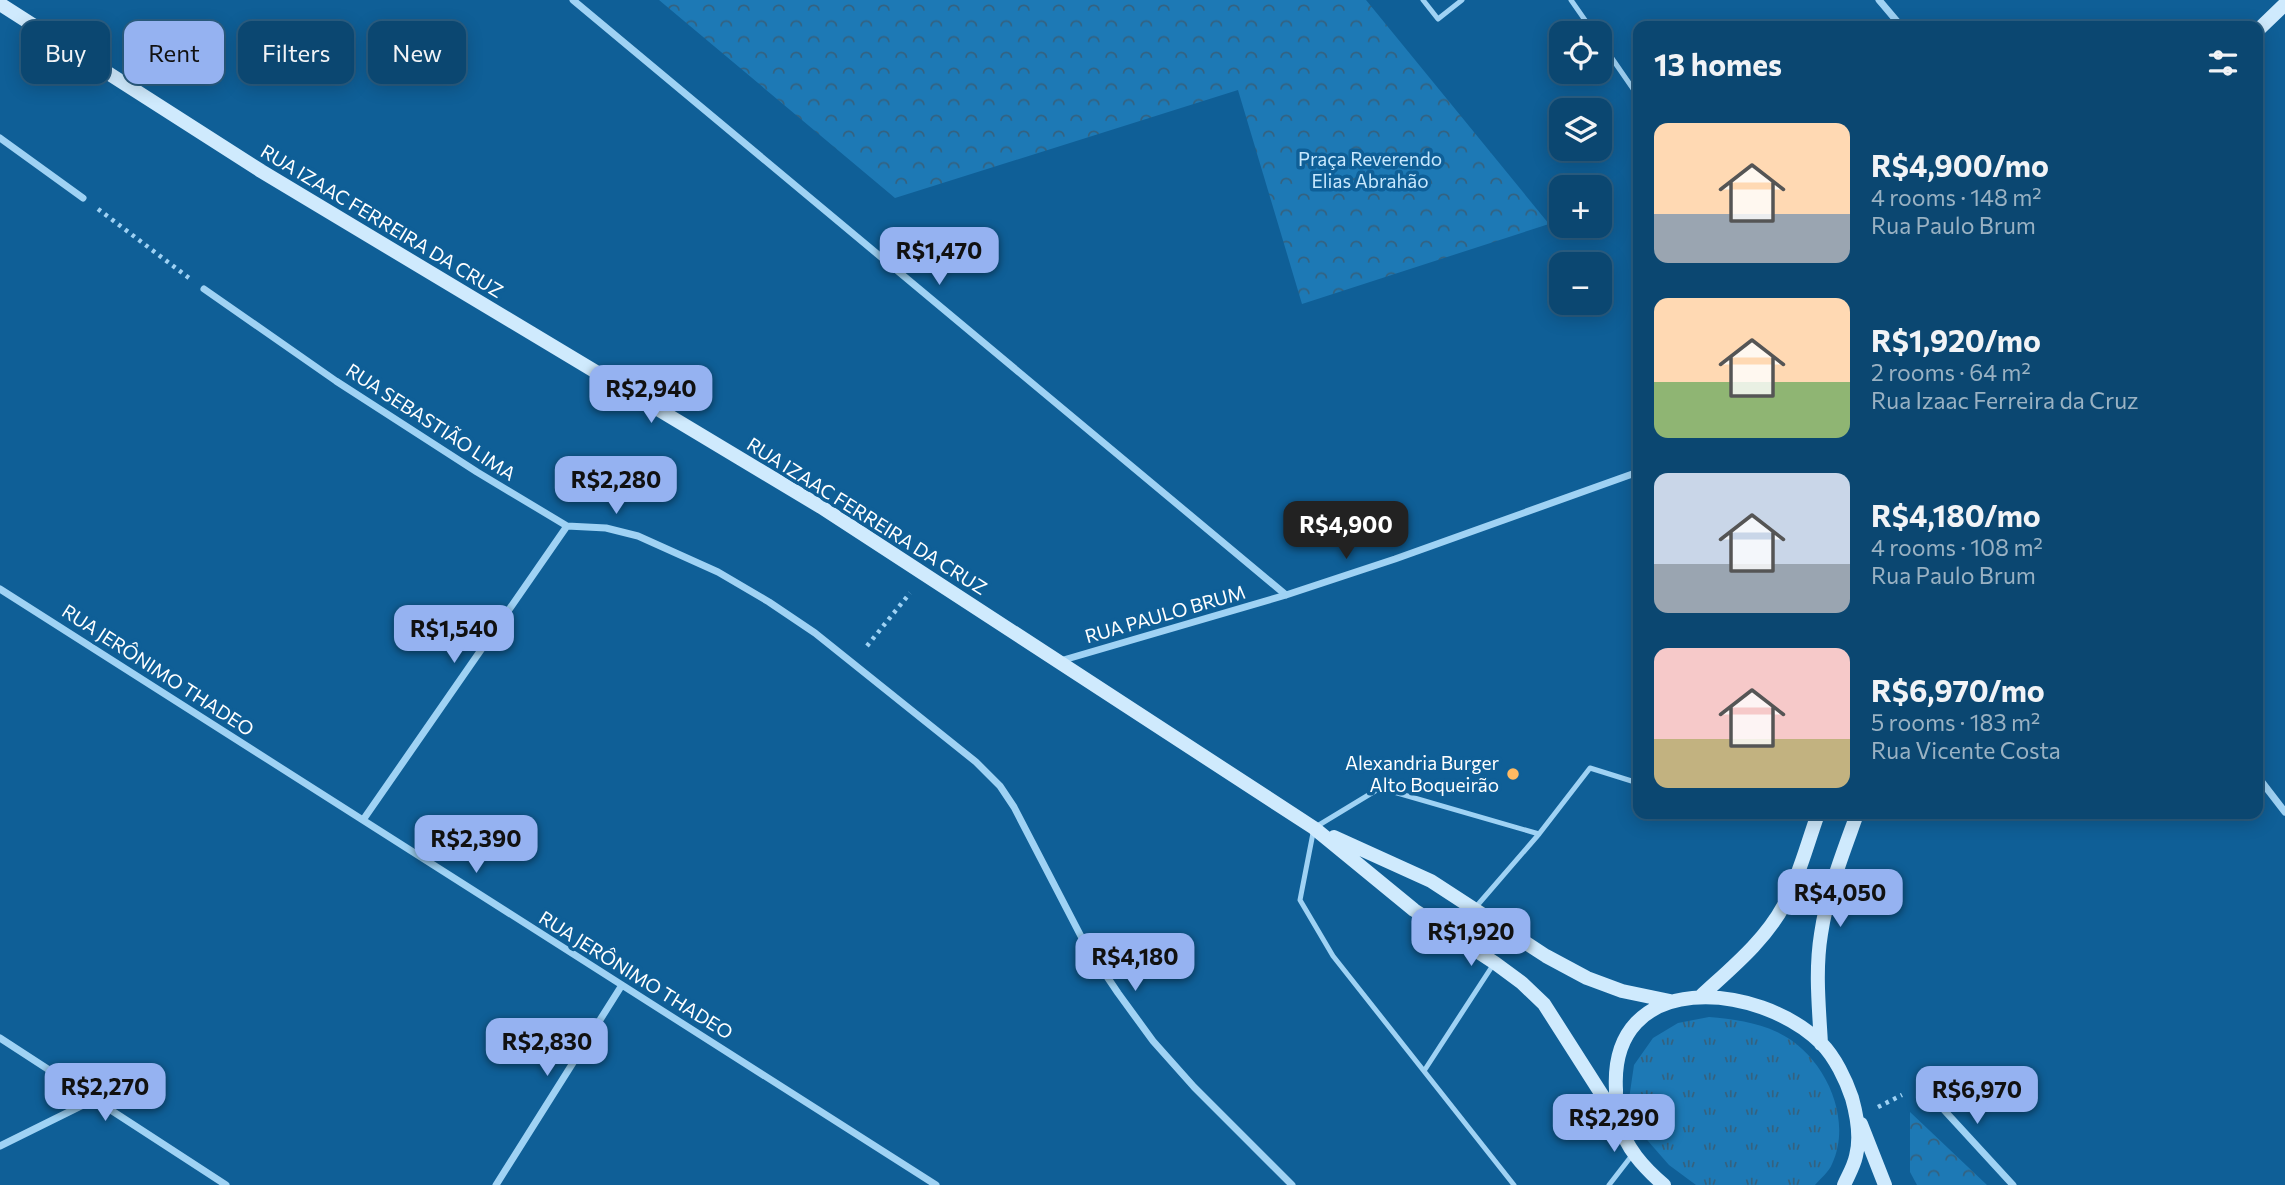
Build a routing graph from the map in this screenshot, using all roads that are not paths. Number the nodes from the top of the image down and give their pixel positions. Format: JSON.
{"nodes":[{"id":1,"x":573,"y":0,"type":"edge"},
{"id":2,"x":1423,"y":0,"type":"edge"},
{"id":3,"x":1462,"y":0,"type":"edge"},
{"id":4,"x":1571,"y":0,"type":"edge"},
{"id":5,"x":1879,"y":0,"type":"edge"},
{"id":6,"x":0,"y":4,"type":"edge"},
{"id":7,"x":2285,"y":4,"type":"edge"},
{"id":8,"x":1586,"y":21,"type":"edge"},
{"id":9,"x":1897,"y":21,"type":"edge"},
{"id":10,"x":2263,"y":25,"type":"edge"},
{"id":11,"x":1612,"y":58,"type":"edge"},
{"id":12,"x":1633,"y":89,"type":"edge"},
{"id":13,"x":0,"y":138,"type":"edge"},
{"id":14,"x":83,"y":198,"type":"road end"},
{"id":15,"x":204,"y":289,"type":"road end"},
{"id":16,"x":1633,"y":474,"type":"edge"},
{"id":17,"x":567,"y":526,"type":"junction"},
{"id":18,"x":0,"y":589,"type":"edge"},
{"id":19,"x":1286,"y":594,"type":"junction"},
{"id":20,"x":1058,"y":662,"type":"junction"},
{"id":21,"x":1633,"y":781,"type":"edge"},
{"id":22,"x":2263,"y":783,"type":"edge"},
{"id":23,"x":2285,"y":812,"type":"edge"},
{"id":24,"x":1816,"y":819,"type":"edge"},
{"id":25,"x":1855,"y":819,"type":"edge"},
{"id":26,"x":363,"y":820,"type":"junction"},
{"id":27,"x":1314,"y":828,"type":"junction"},
{"id":28,"x":1539,"y":834,"type":"junction"},
{"id":29,"x":1475,"y":909,"type":"junction"},
{"id":30,"x":1494,"y":962,"type":"junction"},
{"id":31,"x":622,"y":985,"type":"junction"},
{"id":32,"x":1700,"y":997,"type":"junction"},
{"id":33,"x":1670,"y":1001,"type":"junction"},
{"id":34,"x":0,"y":1038,"type":"edge"},
{"id":35,"x":1821,"y":1044,"type":"junction"},
{"id":36,"x":1424,"y":1071,"type":"junction"},
{"id":37,"x":1921,"y":1086,"type":"road end"},
{"id":38,"x":95,"y":1099,"type":"junction"},
{"id":39,"x":1858,"y":1117,"type":"junction"},
{"id":40,"x":1618,"y":1120,"type":"junction"},
{"id":41,"x":0,"y":1146,"type":"edge"},
{"id":42,"x":1633,"y":1154,"type":"junction"},
{"id":43,"x":1644,"y":1168,"type":"junction"},
{"id":44,"x":226,"y":1185,"type":"edge"},
{"id":45,"x":496,"y":1185,"type":"edge"},
{"id":46,"x":936,"y":1185,"type":"edge"},
{"id":47,"x":1292,"y":1185,"type":"edge"},
{"id":48,"x":1514,"y":1185,"type":"edge"},
{"id":49,"x":1609,"y":1185,"type":"edge"},
{"id":50,"x":1650,"y":1185,"type":"edge"},
{"id":51,"x":1664,"y":1185,"type":"edge"},
{"id":52,"x":1844,"y":1185,"type":"edge"},
{"id":53,"x":1885,"y":1185,"type":"edge"},
{"id":54,"x":2013,"y":1185,"type":"edge"}],
"edges":[{"from":1,"to":19,"type":"street"},
{"from":2,"to":3,"type":"lane"},
{"from":4,"to":8,"type":"lane"},
{"from":5,"to":9,"type":"street"},
{"from":6,"to":20,"type":"main road","name":"RUA IZAAC FERREIRA DA CRUZ"},
{"from":7,"to":10,"type":"main road"},
{"from":11,"to":12,"type":"lane"},
{"from":13,"to":14,"type":"street"},
{"from":15,"to":17,"type":"street","name":"RUA SEBASTIÃO LIMA"},
{"from":16,"to":19,"type":"street","name":"RUA PAULO BRUM"},
{"from":17,"to":26,"type":"street"},
{"from":17,"to":47,"type":"street","name":"RUA SEBASTIÃO LIMA"},
{"from":18,"to":26,"type":"street","name":"RUA JERÔNIMO THADEO"},
{"from":19,"to":20,"type":"street","name":"RUA PAULO BRUM"},
{"from":20,"to":27,"type":"main road","name":"RUA IZAAC FERREIRA DA CRUZ"},
{"from":21,"to":28,"type":"lane"},
{"from":22,"to":23,"type":"street"},
{"from":24,"to":32,"type":"main road"},
{"from":25,"to":35,"type":"main road"},
{"from":26,"to":31,"type":"street","name":"RUA JERÔNIMO THADEO"},
{"from":27,"to":28,"type":"lane"},
{"from":27,"to":29,"type":"main road","name":"RUA IZAAC FERREIRA DA CRUZ"},
{"from":27,"to":30,"type":"main road","name":"RUA IZAAC FERREIRA DA CRUZ"},
{"from":27,"to":36,"type":"lane"},
{"from":28,"to":29,"type":"lane"},
{"from":29,"to":33,"type":"main road","name":"RUA IZAAC FERREIRA DA CRUZ"},
{"from":30,"to":36,"type":"lane"},
{"from":30,"to":40,"type":"main road","name":"RUA IZAAC FERREIRA DA CRUZ"},
{"from":31,"to":45,"type":"street"},
{"from":31,"to":46,"type":"street","name":"RUA JERÔNIMO THADEO"},
{"from":32,"to":33,"type":"main road"},
{"from":32,"to":35,"type":"main road"},
{"from":33,"to":40,"type":"main road"},
{"from":34,"to":38,"type":"street"},
{"from":35,"to":39,"type":"main road"},
{"from":36,"to":48,"type":"lane"},
{"from":37,"to":54,"type":"street"},
{"from":38,"to":41,"type":"street"},
{"from":38,"to":44,"type":"street"},
{"from":39,"to":52,"type":"main road"},
{"from":39,"to":53,"type":"main road"},
{"from":40,"to":42,"type":"main road"},
{"from":42,"to":43,"type":"main road"},
{"from":42,"to":49,"type":"lane"},
{"from":43,"to":50,"type":"main road"},
{"from":43,"to":51,"type":"main road"}]}
